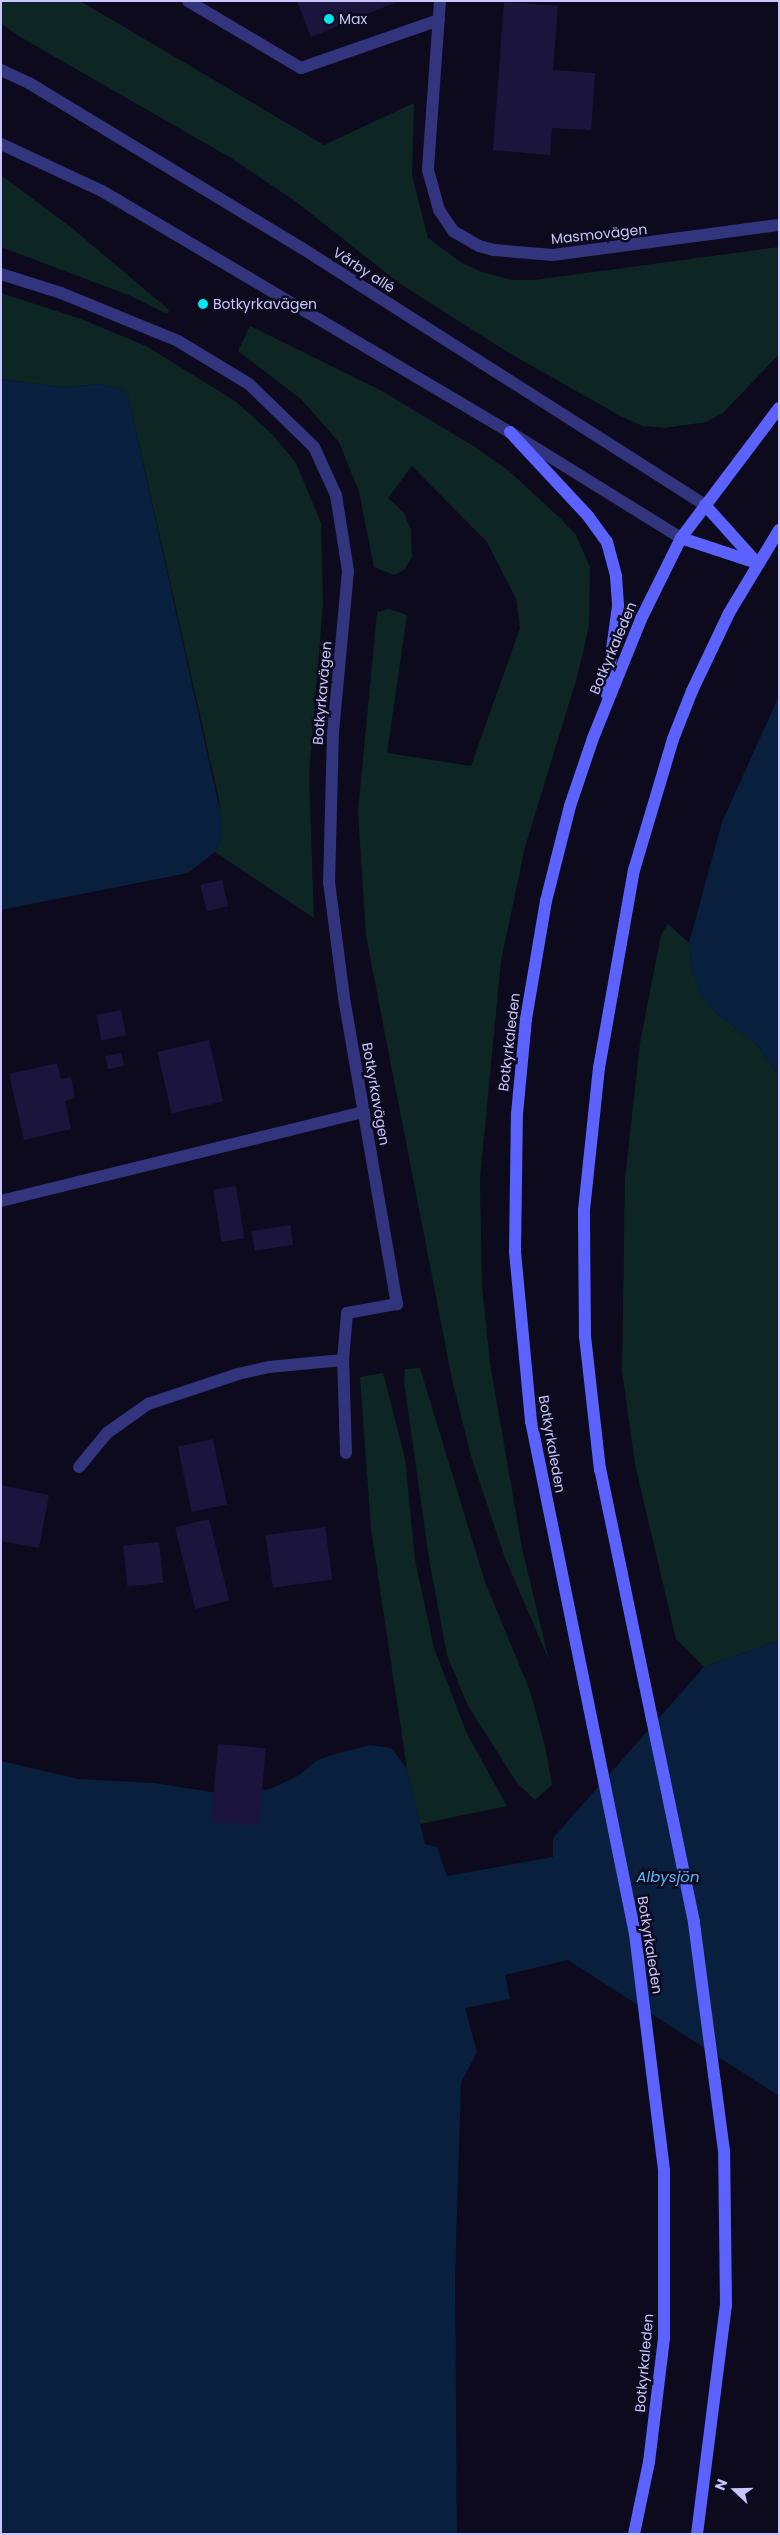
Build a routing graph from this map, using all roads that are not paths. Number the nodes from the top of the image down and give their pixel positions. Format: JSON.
{"nodes":[{"id":1,"x":188,"y":1,"type":"edge"},
{"id":2,"x":440,"y":1,"type":"edge"},
{"id":3,"x":439,"y":20,"type":"junction"},
{"id":4,"x":1,"y":70,"type":"edge"},
{"id":5,"x":1,"y":144,"type":"edge"},
{"id":6,"x":779,"y":225,"type":"edge"},
{"id":7,"x":1,"y":274,"type":"edge"},
{"id":8,"x":779,"y":408,"type":"edge"},
{"id":9,"x":510,"y":432,"type":"junction"},
{"id":10,"x":705,"y":504,"type":"junction"},
{"id":11,"x":779,"y":530,"type":"edge"},
{"id":12,"x":681,"y":538,"type":"junction"},
{"id":13,"x":757,"y":563,"type":"junction"},
{"id":14,"x":603,"y":710,"type":"junction"},
{"id":15,"x":364,"y":1112,"type":"junction"},
{"id":16,"x":1,"y":1202,"type":"edge"},
{"id":17,"x":343,"y":1360,"type":"junction"},
{"id":18,"x":346,"y":1453,"type":"dead end"},
{"id":19,"x":80,"y":1468,"type":"dead end"},
{"id":20,"x":634,"y":2534,"type":"edge"},
{"id":21,"x":697,"y":2534,"type":"edge"}],
"edges":[{"from":1,"to":3,"type":"street"},
{"from":2,"to":3,"type":"street","name":"Masmovägen"},
{"from":3,"to":6,"type":"street","name":"Masmovägen"},
{"from":4,"to":10,"type":"street","name":"Vårby allé"},
{"from":5,"to":9,"type":"street"},
{"from":7,"to":15,"type":"street","name":"Botkyrkavägen"},
{"from":8,"to":10,"type":"main road","name":"Botkyrkaleden"},
{"from":9,"to":12,"type":"street"},
{"from":9,"to":14,"type":"main road"},
{"from":10,"to":12,"type":"main road","name":"Botkyrkaleden"},
{"from":10,"to":13,"type":"main road"},
{"from":11,"to":13,"type":"main road"},
{"from":12,"to":13,"type":"main road"},
{"from":12,"to":14,"type":"main road","name":"Botkyrkaleden"},
{"from":13,"to":21,"type":"main road"},
{"from":14,"to":20,"type":"main road","name":"Botkyrkaleden"},
{"from":15,"to":16,"type":"street"},
{"from":15,"to":17,"type":"street","name":"Botkyrkavägen"},
{"from":17,"to":18,"type":"street"},
{"from":17,"to":19,"type":"street"}]}
